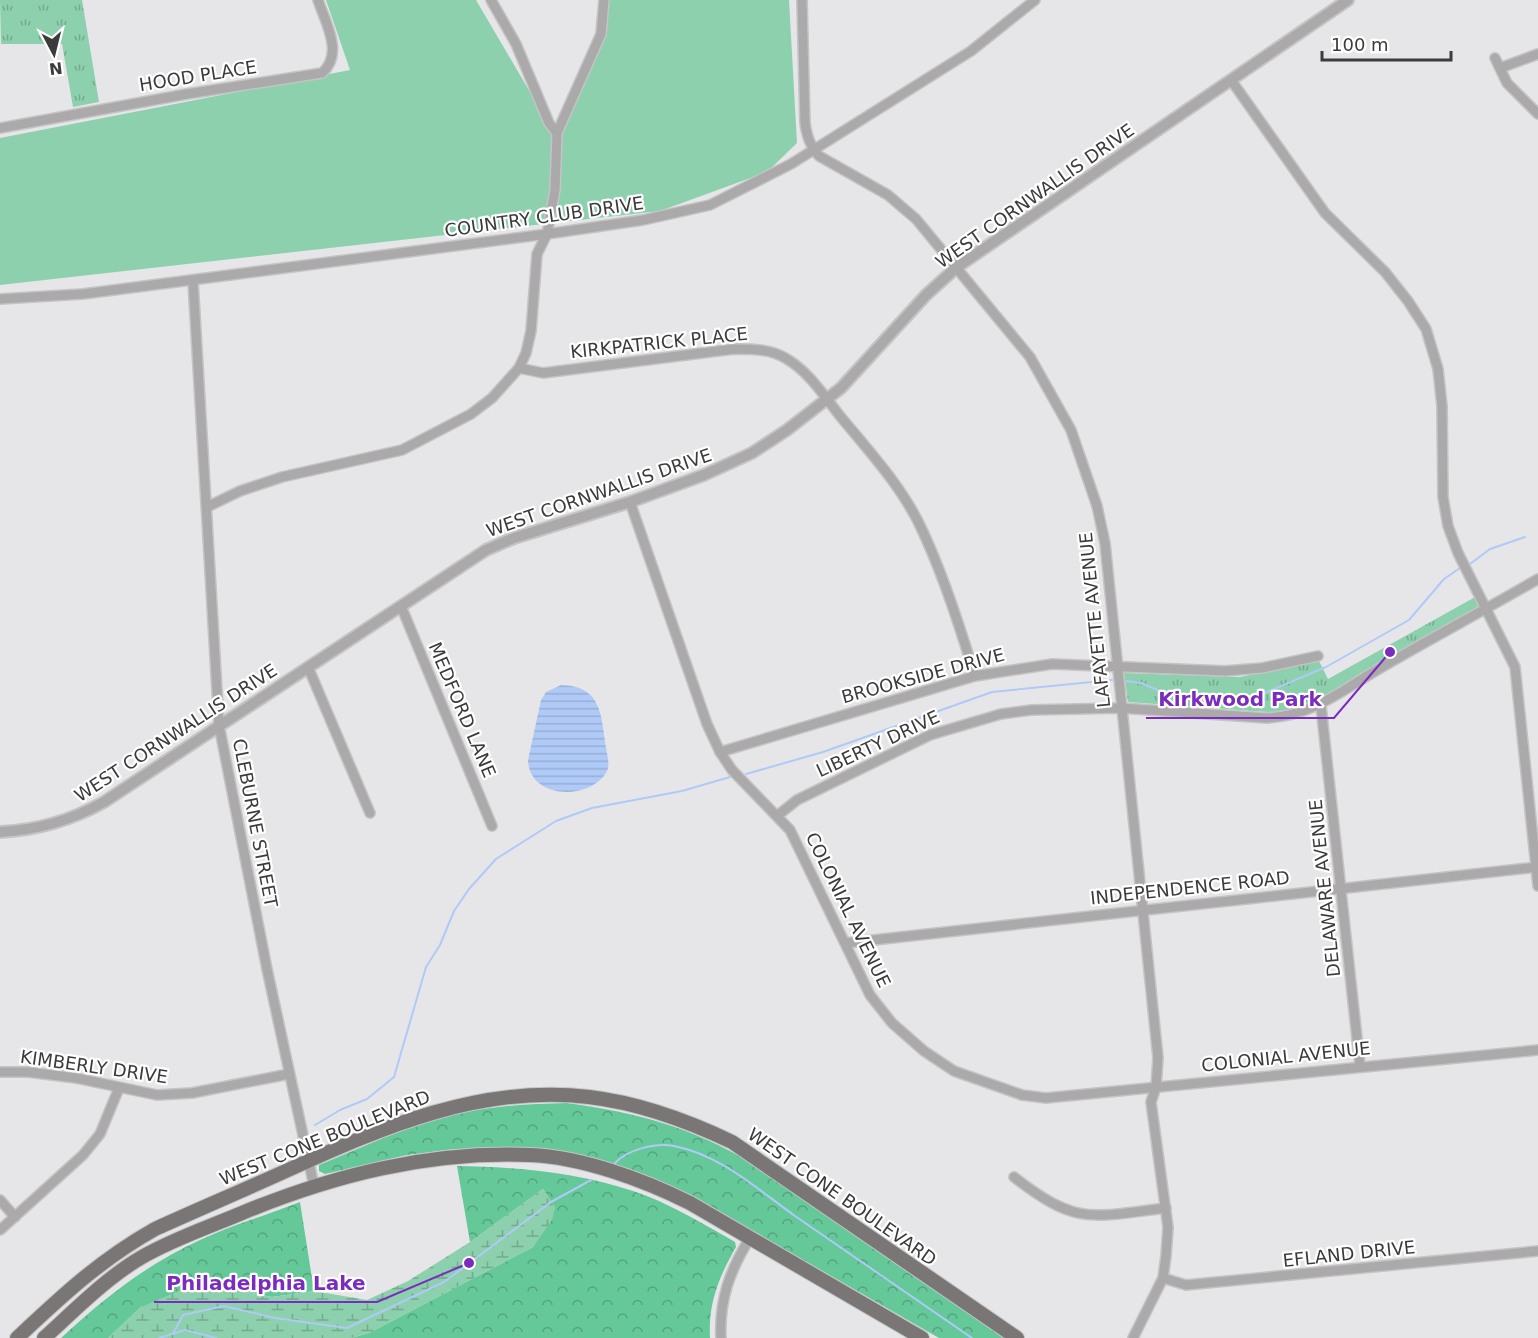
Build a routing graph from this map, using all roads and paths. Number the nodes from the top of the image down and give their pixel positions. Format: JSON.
{"nodes":[{"id":1,"x":318,"y":0,"type":"edge"},
{"id":2,"x":491,"y":0,"type":"edge"},
{"id":3,"x":604,"y":0,"type":"edge"},
{"id":4,"x":802,"y":0,"type":"edge"},
{"id":5,"x":1035,"y":0,"type":"edge"},
{"id":6,"x":1348,"y":0,"type":"edge"},
{"id":7,"x":1538,"y":54,"type":"edge"},
{"id":8,"x":1496,"y":58,"type":"dead end"},
{"id":9,"x":1500,"y":68,"type":"junction"},
{"id":10,"x":1231,"y":80,"type":"junction"},
{"id":11,"x":1538,"y":114,"type":"edge"},
{"id":12,"x":0,"y":128,"type":"edge"},
{"id":13,"x":557,"y":134,"type":"junction"},
{"id":14,"x":813,"y":149,"type":"junction"},
{"id":15,"x":547,"y":234,"type":"junction"},
{"id":16,"x":957,"y":267,"type":"junction"},
{"id":17,"x":193,"y":281,"type":"junction"},
{"id":18,"x":0,"y":299,"type":"edge"},
{"id":19,"x":519,"y":368,"type":"junction"},
{"id":20,"x":827,"y":399,"type":"junction"},
{"id":21,"x":630,"y":502,"type":"junction"},
{"id":22,"x":207,"y":507,"type":"junction"},
{"id":23,"x":1538,"y":579,"type":"edge"},
{"id":24,"x":401,"y":606,"type":"junction"},
{"id":25,"x":1488,"y":608,"type":"junction"},
{"id":26,"x":1318,"y":656,"type":"dead end"},
{"id":27,"x":309,"y":667,"type":"junction"},
{"id":28,"x":1118,"y":667,"type":"junction"},
{"id":29,"x":975,"y":676,"type":"junction"},
{"id":30,"x":1321,"y":706,"type":"junction"},
{"id":31,"x":1121,"y":708,"type":"junction"},
{"id":32,"x":219,"y":725,"type":"junction"},
{"id":33,"x":720,"y":752,"type":"junction"},
{"id":34,"x":370,"y":813,"type":"dead end"},
{"id":35,"x":777,"y":816,"type":"junction"},
{"id":36,"x":492,"y":826,"type":"dead end"},
{"id":37,"x":0,"y":832,"type":"edge"},
{"id":38,"x":1537,"y":867,"type":"edge"},
{"id":39,"x":1538,"y":886,"type":"edge"},
{"id":40,"x":1341,"y":887,"type":"junction"},
{"id":41,"x":1142,"y":910,"type":"junction"},
{"id":42,"x":846,"y":943,"type":"junction"},
{"id":43,"x":1538,"y":1050,"type":"edge"},
{"id":44,"x":1360,"y":1066,"type":"junction"},
{"id":45,"x":0,"y":1072,"type":"edge"},
{"id":46,"x":289,"y":1074,"type":"junction"},
{"id":47,"x":1156,"y":1087,"type":"junction"},
{"id":48,"x":119,"y":1088,"type":"junction"},
{"id":49,"x":309,"y":1161,"type":"junction"},
{"id":50,"x":1014,"y":1177,"type":"dead end"},
{"id":51,"x":314,"y":1185,"type":"junction"},
{"id":52,"x":0,"y":1200,"type":"edge"},
{"id":53,"x":1166,"y":1208,"type":"junction"},
{"id":54,"x":15,"y":1217,"type":"junction"},
{"id":55,"x":0,"y":1230,"type":"edge"},
{"id":56,"x":750,"y":1238,"type":"junction"},
{"id":57,"x":1538,"y":1251,"type":"edge"},
{"id":58,"x":1163,"y":1278,"type":"junction"},
{"id":59,"x":17,"y":1338,"type":"edge"},
{"id":60,"x":44,"y":1338,"type":"edge"},
{"id":61,"x":721,"y":1338,"type":"edge"},
{"id":62,"x":922,"y":1338,"type":"edge"},
{"id":63,"x":1017,"y":1338,"type":"edge"},
{"id":64,"x":1133,"y":1338,"type":"edge"}],
"edges":[{"from":1,"to":12,"type":"street","name":"HOOD PLACE"},
{"from":2,"to":13,"type":"street"},
{"from":3,"to":13,"type":"street"},
{"from":4,"to":14,"type":"street"},
{"from":5,"to":14,"type":"street","name":"COUNTRY CLUB DRIVE"},
{"from":6,"to":10,"type":"street","name":"WEST CORNWALLIS DRIVE"},
{"from":7,"to":9,"type":"street"},
{"from":8,"to":9,"type":"street"},
{"from":9,"to":11,"type":"street"},
{"from":10,"to":16,"type":"street","name":"WEST CORNWALLIS DRIVE"},
{"from":10,"to":25,"type":"street"},
{"from":13,"to":15,"type":"street"},
{"from":14,"to":15,"type":"street","name":"COUNTRY CLUB DRIVE"},
{"from":14,"to":16,"type":"street","name":"LAFAYETTE AVENUE"},
{"from":15,"to":17,"type":"street","name":"COUNTRY CLUB DRIVE"},
{"from":15,"to":19,"type":"street"},
{"from":16,"to":20,"type":"street","name":"WEST CORNWALLIS DRIVE"},
{"from":16,"to":28,"type":"street","name":"LAFAYETTE AVENUE"},
{"from":17,"to":18,"type":"street","name":"COUNTRY CLUB DRIVE"},
{"from":17,"to":22,"type":"street","name":"CLEBURNE STREET"},
{"from":19,"to":20,"type":"street","name":"KIRKPATRICK PLACE"},
{"from":19,"to":22,"type":"street"},
{"from":20,"to":21,"type":"street","name":"WEST CORNWALLIS DRIVE"},
{"from":20,"to":29,"type":"street","name":"KIRKPATRICK PLACE"},
{"from":21,"to":24,"type":"street","name":"WEST CORNWALLIS DRIVE"},
{"from":21,"to":33,"type":"street","name":"COLONIAL AVENUE"},
{"from":22,"to":32,"type":"street","name":"CLEBURNE STREET"},
{"from":23,"to":25,"type":"street","name":"LIBERTY DRIVE"},
{"from":24,"to":27,"type":"street","name":"WEST CORNWALLIS DRIVE"},
{"from":24,"to":36,"type":"street","name":"MEDFORD LANE"},
{"from":25,"to":30,"type":"street","name":"LIBERTY DRIVE"},
{"from":25,"to":38,"type":"street"},
{"from":26,"to":28,"type":"street","name":"BROOKSIDE DRIVE"},
{"from":27,"to":32,"type":"street","name":"WEST CORNWALLIS DRIVE"},
{"from":27,"to":34,"type":"street"},
{"from":28,"to":29,"type":"street","name":"BROOKSIDE DRIVE"},
{"from":28,"to":31,"type":"street","name":"LAFAYETTE AVENUE"},
{"from":29,"to":33,"type":"street","name":"BROOKSIDE DRIVE"},
{"from":30,"to":31,"type":"street","name":"LIBERTY DRIVE"},
{"from":30,"to":40,"type":"street","name":"DELAWARE AVENUE"},
{"from":31,"to":35,"type":"street","name":"LIBERTY DRIVE"},
{"from":31,"to":41,"type":"street","name":"LAFAYETTE AVENUE"},
{"from":32,"to":37,"type":"street","name":"WEST CORNWALLIS DRIVE"},
{"from":32,"to":46,"type":"street","name":"CLEBURNE STREET"},
{"from":33,"to":35,"type":"street","name":"COLONIAL AVENUE"},
{"from":35,"to":42,"type":"street","name":"COLONIAL AVENUE"},
{"from":38,"to":39,"type":"street"},
{"from":38,"to":40,"type":"street","name":"INDEPENDENCE ROAD"},
{"from":40,"to":41,"type":"street","name":"INDEPENDENCE ROAD"},
{"from":40,"to":44,"type":"street","name":"DELAWARE AVENUE"},
{"from":41,"to":42,"type":"street","name":"INDEPENDENCE ROAD"},
{"from":41,"to":47,"type":"street","name":"LAFAYETTE AVENUE"},
{"from":42,"to":47,"type":"street","name":"COLONIAL AVENUE"},
{"from":43,"to":44,"type":"street","name":"COLONIAL AVENUE"},
{"from":44,"to":47,"type":"street","name":"COLONIAL AVENUE"},
{"from":45,"to":48,"type":"street","name":"KIMBERLY DRIVE"},
{"from":46,"to":48,"type":"street","name":"KIMBERLY DRIVE"},
{"from":46,"to":49,"type":"street","name":"CLEBURNE STREET"},
{"from":47,"to":53,"type":"street","name":"LAFAYETTE AVENUE"},
{"from":48,"to":54,"type":"street"},
{"from":49,"to":51,"type":"street","name":"CLEBURNE STREET"},
{"from":49,"to":59,"type":"main road","name":"WEST CONE BOULEVARD"},
{"from":49,"to":63,"type":"main road","name":"WEST CONE BOULEVARD"},
{"from":50,"to":53,"type":"street"},
{"from":51,"to":56,"type":"main road"},
{"from":51,"to":60,"type":"main road"},
{"from":52,"to":54,"type":"street"},
{"from":53,"to":58,"type":"street","name":"LAFAYETTE AVENUE"},
{"from":54,"to":55,"type":"street"},
{"from":56,"to":61,"type":"street"},
{"from":56,"to":62,"type":"main road"},
{"from":57,"to":58,"type":"street","name":"EFLAND DRIVE"},
{"from":58,"to":64,"type":"street","name":"LAFAYETTE AVENUE"}]}
